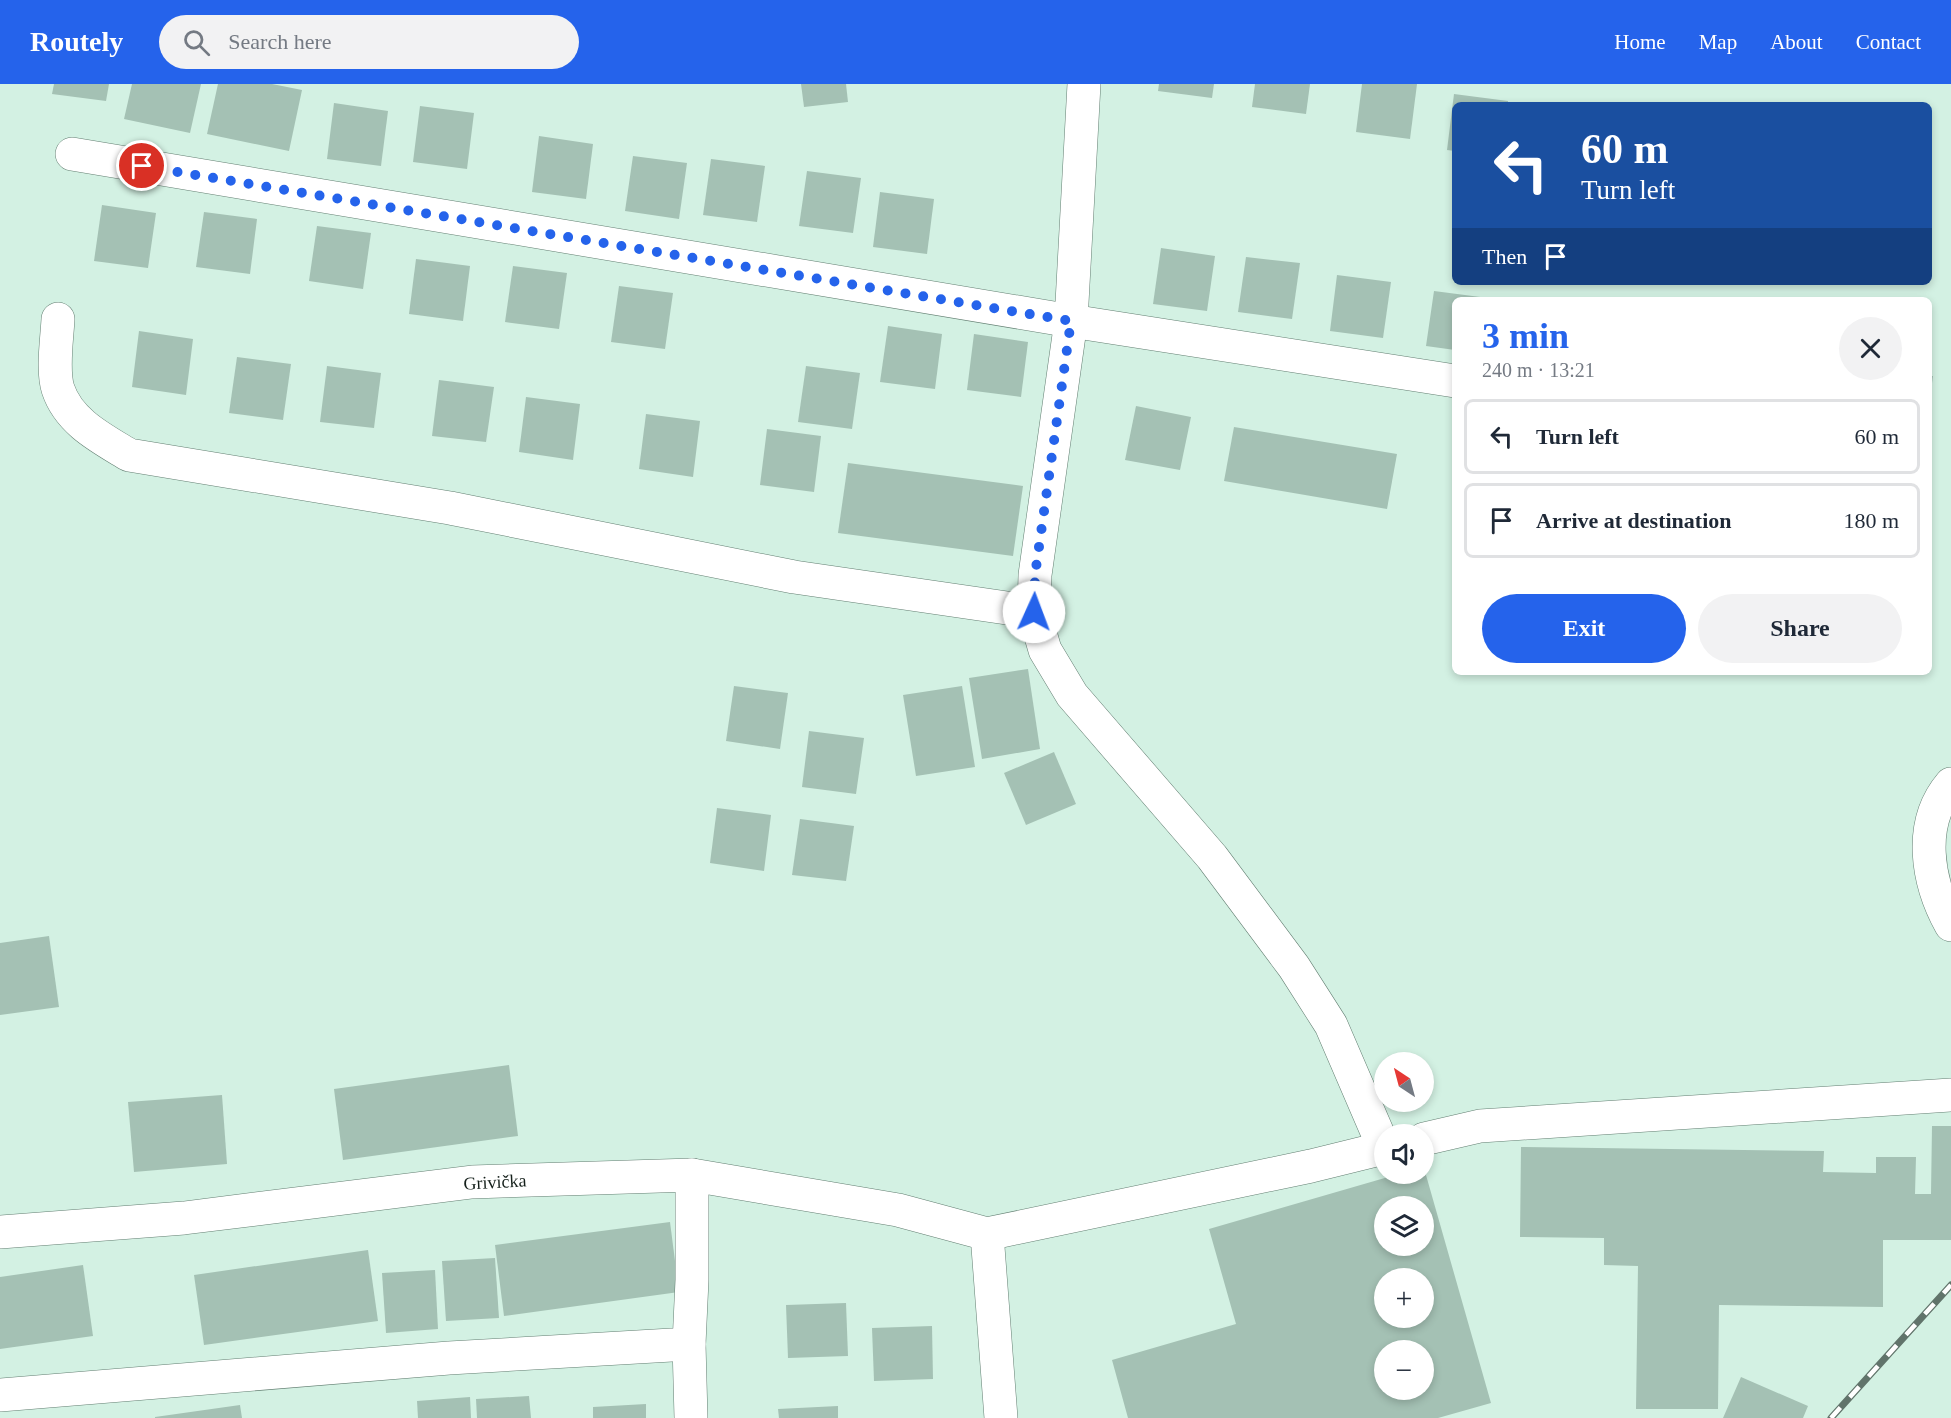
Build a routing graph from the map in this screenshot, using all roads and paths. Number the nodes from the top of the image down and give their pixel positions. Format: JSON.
{"nodes":[{"id":1,"x":1084,"y":84,"type":"edge"},
{"id":2,"x":72,"y":154,"type":"dead end"},
{"id":3,"x":58,"y":319,"type":"dead end"},
{"id":4,"x":1071,"y":321,"type":"junction"},
{"id":5,"x":1452,"y":381,"type":"edge"},
{"id":6,"x":1034,"y":612,"type":"junction"},
{"id":7,"x":1951,"y":784,"type":"edge"},
{"id":8,"x":1951,"y":925,"type":"edge"},
{"id":9,"x":1951,"y":1095,"type":"edge"},
{"id":10,"x":1374,"y":1125,"type":"edge"},
{"id":11,"x":1434,"y":1138,"type":"edge"},
{"id":12,"x":1374,"y":1150,"type":"edge"},
{"id":13,"x":692,"y":1175,"type":"junction"},
{"id":14,"x":0,"y":1232,"type":"edge"},
{"id":15,"x":987,"y":1234,"type":"junction"},
{"id":16,"x":689,"y":1344,"type":"junction"},
{"id":17,"x":0,"y":1395,"type":"edge"},
{"id":18,"x":691,"y":1418,"type":"edge"},
{"id":19,"x":1001,"y":1418,"type":"edge"}],
"edges":[{"from":1,"to":4,"type":"street"},
{"from":2,"to":4,"type":"street"},
{"from":3,"to":6,"type":"street"},
{"from":4,"to":5,"type":"street"},
{"from":4,"to":6,"type":"street"},
{"from":6,"to":10,"type":"street"},
{"from":7,"to":8,"type":"street"},
{"from":9,"to":11,"type":"street"},
{"from":12,"to":15,"type":"street"},
{"from":13,"to":14,"type":"street","name":"Grivička"},
{"from":13,"to":15,"type":"street","name":"Grivička"},
{"from":13,"to":16,"type":"street"},
{"from":15,"to":19,"type":"street"},
{"from":16,"to":17,"type":"street"},
{"from":16,"to":18,"type":"street"}]}
